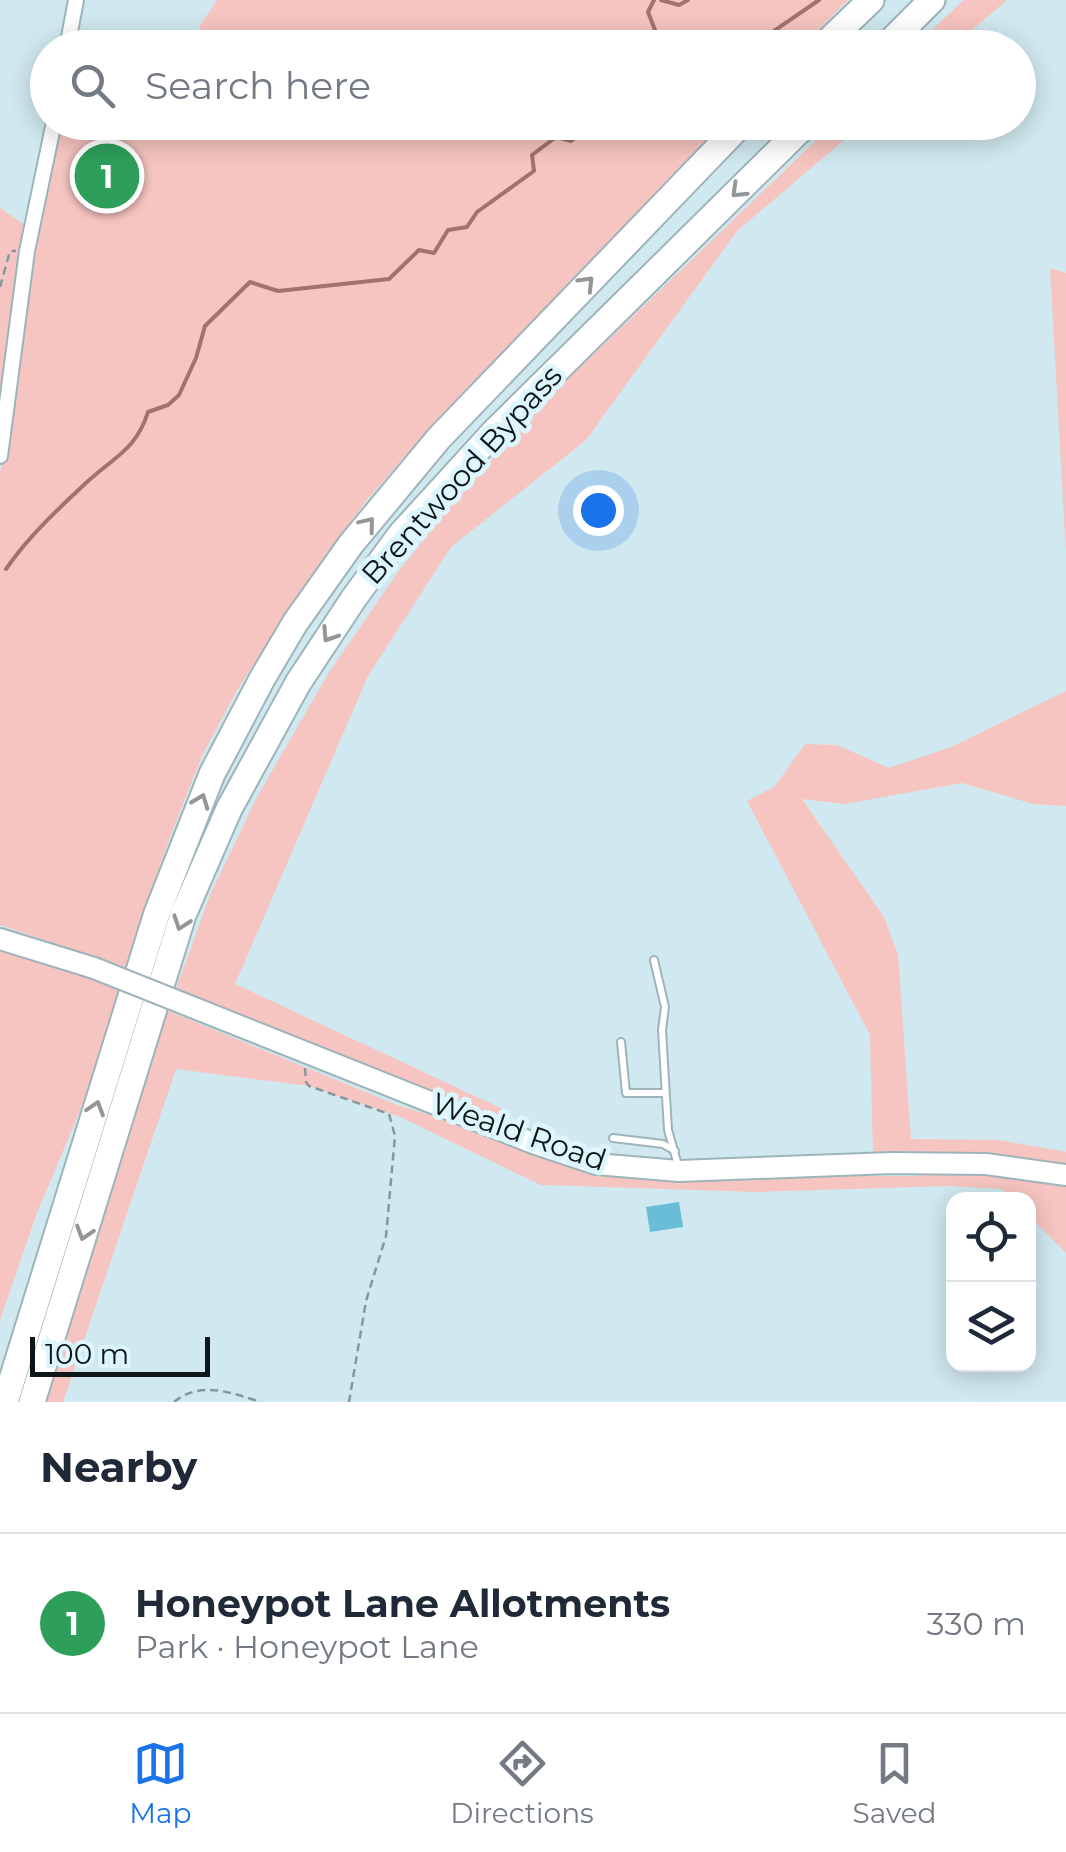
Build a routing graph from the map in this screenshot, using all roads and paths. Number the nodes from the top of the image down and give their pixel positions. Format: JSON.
{"nodes":[{"id":1,"x":76,"y":0,"type":"edge"},
{"id":2,"x":871,"y":0,"type":"edge"},
{"id":3,"x":932,"y":0,"type":"edge"},
{"id":4,"x":70,"y":30,"type":"edge"},
{"id":5,"x":840,"y":30,"type":"edge"},
{"id":6,"x":902,"y":30,"type":"edge"},
{"id":7,"x":50,"y":140,"type":"edge"},
{"id":8,"x":726,"y":140,"type":"edge"},
{"id":9,"x":790,"y":140,"type":"edge"},
{"id":10,"x":0,"y":250,"type":"edge"},
{"id":11,"x":10,"y":251,"type":"junction"},
{"id":12,"x":27,"y":251,"type":"junction"},
{"id":13,"x":0,"y":287,"type":"edge"},
{"id":14,"x":0,"y":456,"type":"edge"},
{"id":15,"x":0,"y":939,"type":"edge"},
{"id":16,"x":654,"y":960,"type":"dead end"},
{"id":17,"x":621,"y":1042,"type":"dead end"},
{"id":18,"x":307,"y":1053,"type":"junction"},
{"id":19,"x":665,"y":1093,"type":"junction"},
{"id":20,"x":614,"y":1138,"type":"dead end"},
{"id":21,"x":677,"y":1161,"type":"junction"},
{"id":22,"x":1066,"y":1175,"type":"edge"},
{"id":23,"x":5,"y":1402,"type":"edge"},
{"id":24,"x":32,"y":1402,"type":"edge"},
{"id":25,"x":174,"y":1402,"type":"edge"},
{"id":26,"x":261,"y":1402,"type":"edge"},
{"id":27,"x":349,"y":1402,"type":"edge"}],
"edges":[{"from":1,"to":4,"type":"street"},
{"from":2,"to":5,"type":"highway"},
{"from":3,"to":6,"type":"highway"},
{"from":7,"to":12,"type":"street"},
{"from":23,"to":8,"type":"highway","name":"Brentwood Bypass","one_way":true},
{"from":9,"to":24,"type":"highway","name":"Brentwood Bypass","one_way":true},
{"from":10,"to":11,"type":"path"},
{"from":11,"to":12,"type":"path"},
{"from":11,"to":13,"type":"path"},
{"from":12,"to":14,"type":"street"},
{"from":15,"to":18,"type":"street","name":"Weald Road","bridge":true},
{"from":16,"to":19,"type":"lane"},
{"from":17,"to":19,"type":"lane"},
{"from":18,"to":21,"type":"street","name":"Weald Road"},
{"from":18,"to":27,"type":"path"},
{"from":19,"to":21,"type":"lane"},
{"from":20,"to":21,"type":"lane"},
{"from":21,"to":22,"type":"street","name":"Weald Road"},
{"from":25,"to":26,"type":"path"}]}
